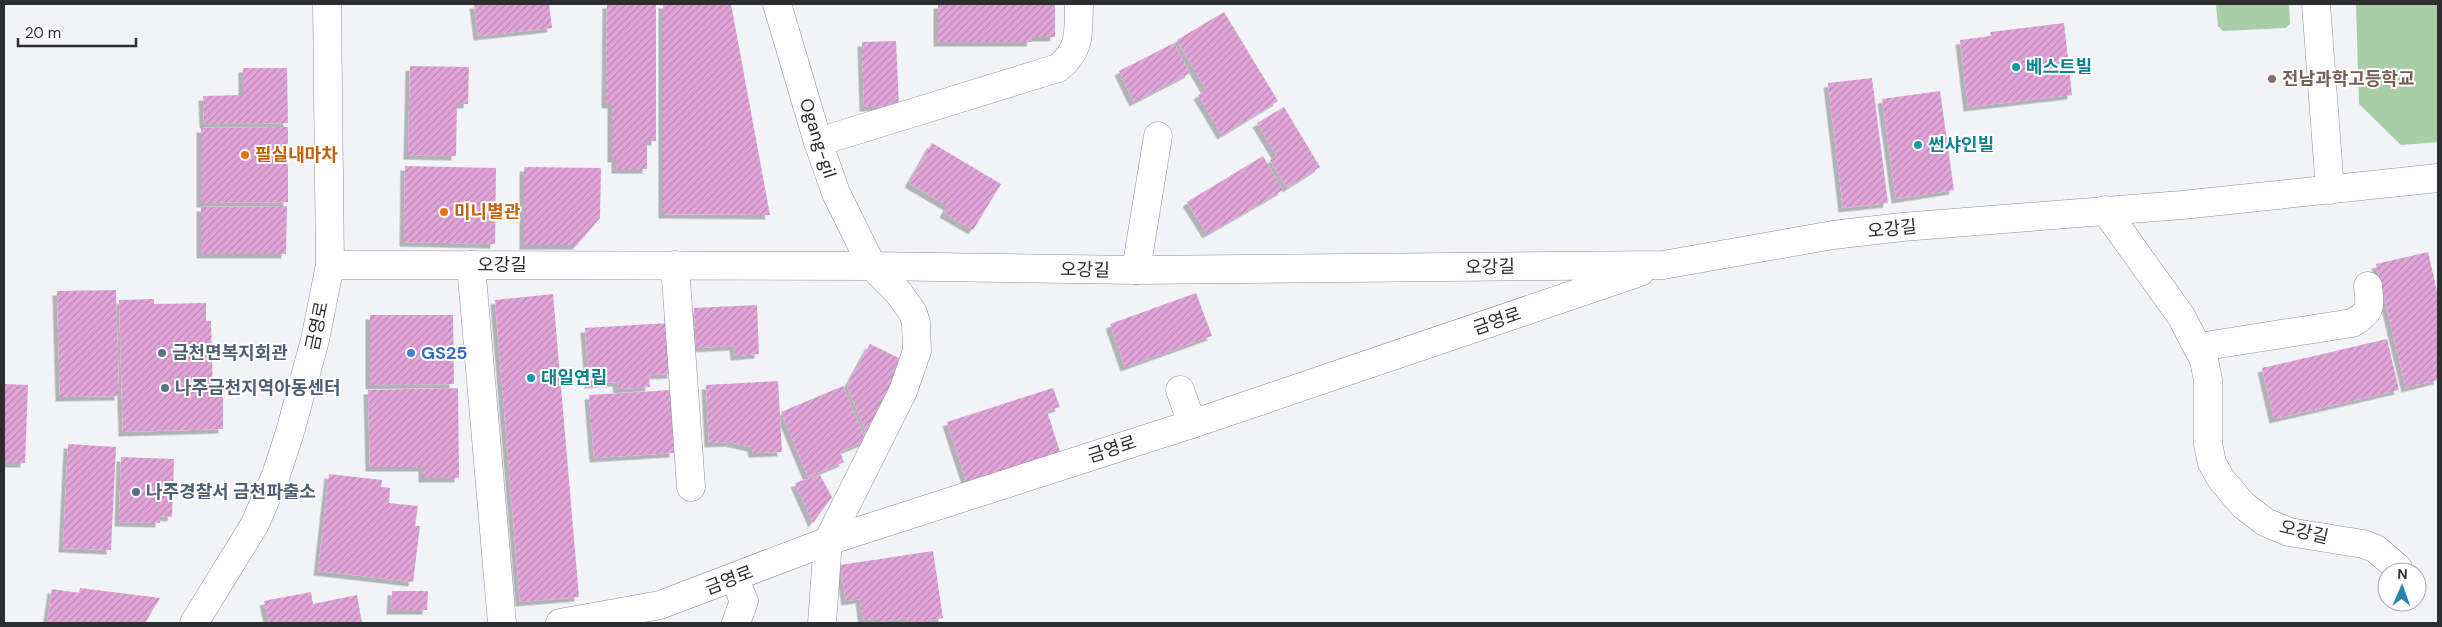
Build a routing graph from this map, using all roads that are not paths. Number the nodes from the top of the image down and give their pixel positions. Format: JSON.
{"nodes":[{"id":1,"x":326,"y":4,"type":"edge"},
{"id":2,"x":777,"y":4,"type":"edge"},
{"id":3,"x":1078,"y":4,"type":"edge"},
{"id":4,"x":2316,"y":4,"type":"edge"},
{"id":5,"x":1158,"y":136,"type":"dead end"},
{"id":6,"x":818,"y":142,"type":"junction"},
{"id":7,"x":2438,"y":178,"type":"edge"},
{"id":8,"x":2330,"y":190,"type":"junction"},
{"id":9,"x":2105,"y":210,"type":"junction"},
{"id":10,"x":330,"y":265,"type":"junction"},
{"id":11,"x":471,"y":265,"type":"junction"},
{"id":12,"x":1663,"y":265,"type":"junction"},
{"id":13,"x":676,"y":266,"type":"junction"},
{"id":14,"x":872,"y":266,"type":"junction"},
{"id":15,"x":1136,"y":270,"type":"junction"},
{"id":16,"x":2368,"y":286,"type":"dead end"},
{"id":17,"x":2199,"y":347,"type":"junction"},
{"id":18,"x":1180,"y":390,"type":"dead end"},
{"id":19,"x":1192,"y":424,"type":"junction"},
{"id":20,"x":691,"y":487,"type":"dead end"},
{"id":21,"x":828,"y":542,"type":"junction"},
{"id":22,"x":2391,"y":562,"type":"edge"},
{"id":23,"x":734,"y":578,"type":"junction"},
{"id":24,"x":194,"y":623,"type":"edge"},
{"id":25,"x":502,"y":623,"type":"edge"},
{"id":26,"x":560,"y":623,"type":"edge"},
{"id":27,"x":736,"y":623,"type":"edge"},
{"id":28,"x":822,"y":623,"type":"edge"}],
"edges":[{"from":1,"to":10,"type":"street","name":"금영로"},
{"from":2,"to":6,"type":"street","name":"Ogang-gil"},
{"from":3,"to":6,"type":"street"},
{"from":4,"to":8,"type":"street"},
{"from":5,"to":15,"type":"street"},
{"from":6,"to":14,"type":"street","name":"Ogang-gil"},
{"from":7,"to":8,"type":"street","name":"오강길"},
{"from":8,"to":9,"type":"street","name":"오강길"},
{"from":9,"to":12,"type":"street","name":"오강길"},
{"from":9,"to":17,"type":"street","name":"오강길"},
{"from":10,"to":11,"type":"street","name":"오강길"},
{"from":10,"to":24,"type":"street","name":"금영로"},
{"from":11,"to":13,"type":"street","name":"오강길"},
{"from":11,"to":25,"type":"street"},
{"from":12,"to":15,"type":"street","name":"오강길"},
{"from":12,"to":19,"type":"street","name":"금영로"},
{"from":13,"to":14,"type":"street","name":"오강길"},
{"from":13,"to":20,"type":"street"},
{"from":14,"to":15,"type":"street","name":"오강길"},
{"from":14,"to":21,"type":"street"},
{"from":16,"to":17,"type":"street"},
{"from":17,"to":22,"type":"street","name":"오강길"},
{"from":18,"to":19,"type":"street"},
{"from":19,"to":21,"type":"street","name":"금영로"},
{"from":21,"to":23,"type":"street","name":"금영로"},
{"from":21,"to":28,"type":"street"},
{"from":23,"to":26,"type":"street","name":"금영로"},
{"from":23,"to":27,"type":"street"}]}
